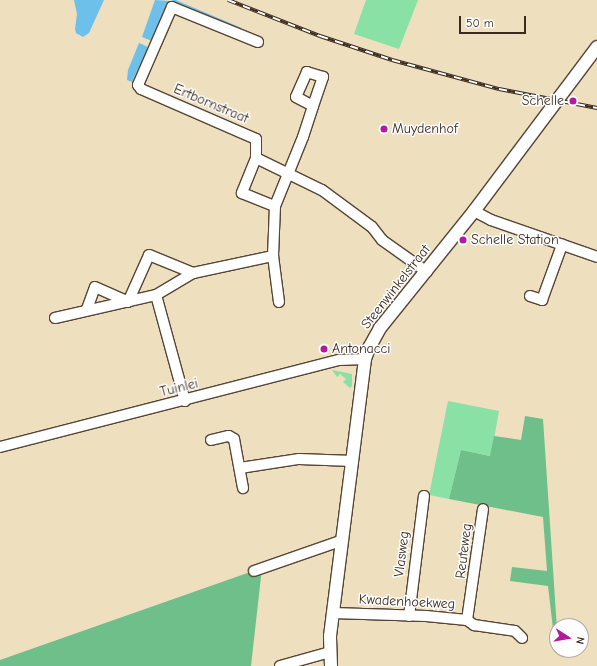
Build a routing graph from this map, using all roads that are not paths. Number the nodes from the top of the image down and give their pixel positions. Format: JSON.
{"nodes":[{"id":1,"x":258,"y":42,"type":"dead end"},
{"id":2,"x":597,"y":47,"type":"edge"},
{"id":3,"x":313,"y":106,"type":"dead end"},
{"id":4,"x":256,"y":158,"type":"junction"},
{"id":5,"x":287,"y":173,"type":"junction"},
{"id":6,"x":275,"y":206,"type":"junction"},
{"id":7,"x":474,"y":211,"type":"junction"},
{"id":8,"x":562,"y":245,"type":"junction"},
{"id":9,"x":273,"y":256,"type":"junction"},
{"id":10,"x":597,"y":257,"type":"edge"},
{"id":11,"x":427,"y":272,"type":"junction"},
{"id":12,"x":193,"y":274,"type":"junction"},
{"id":13,"x":156,"y":295,"type":"junction"},
{"id":14,"x":530,"y":296,"type":"dead end"},
{"id":15,"x":128,"y":302,"type":"junction"},
{"id":16,"x":279,"y":302,"type":"dead end"},
{"id":17,"x":87,"y":309,"type":"junction"},
{"id":18,"x":56,"y":318,"type":"dead end"},
{"id":19,"x":365,"y":359,"type":"junction"},
{"id":20,"x":185,"y":401,"type":"junction"},
{"id":21,"x":211,"y":440,"type":"dead end"},
{"id":22,"x":0,"y":448,"type":"edge"},
{"id":23,"x":353,"y":461,"type":"junction"},
{"id":24,"x":240,"y":468,"type":"junction"},
{"id":25,"x":243,"y":488,"type":"dead end"},
{"id":26,"x":424,"y":496,"type":"dead end"},
{"id":27,"x":483,"y":509,"type":"dead end"},
{"id":28,"x":343,"y":540,"type":"junction"},
{"id":29,"x":254,"y":570,"type":"dead end"},
{"id":30,"x":333,"y":612,"type":"junction"},
{"id":31,"x":409,"y":616,"type":"junction"},
{"id":32,"x":467,"y":620,"type":"junction"},
{"id":33,"x":522,"y":638,"type":"dead end"},
{"id":34,"x":330,"y":652,"type":"junction"},
{"id":35,"x":280,"y":666,"type":"edge"},
{"id":36,"x":331,"y":666,"type":"edge"}],
"edges":[{"from":1,"to":4,"type":"street","name":"Ertbornstraat"},
{"from":2,"to":7,"type":"street","name":"Steenwinkelstraat"},
{"from":3,"to":5,"type":"street"},
{"from":4,"to":5,"type":"street"},
{"from":4,"to":6,"type":"street"},
{"from":5,"to":6,"type":"street"},
{"from":5,"to":11,"type":"street"},
{"from":6,"to":9,"type":"street"},
{"from":7,"to":8,"type":"street"},
{"from":7,"to":11,"type":"street","name":"Steenwinkelstraat"},
{"from":8,"to":10,"type":"street"},
{"from":8,"to":14,"type":"street"},
{"from":9,"to":12,"type":"street"},
{"from":9,"to":16,"type":"street"},
{"from":11,"to":19,"type":"street","name":"Steenwinkelstraat"},
{"from":12,"to":13,"type":"street"},
{"from":12,"to":15,"type":"street"},
{"from":13,"to":15,"type":"street"},
{"from":13,"to":20,"type":"street"},
{"from":15,"to":17,"type":"street"},
{"from":15,"to":17,"type":"street"},
{"from":17,"to":18,"type":"street"},
{"from":19,"to":20,"type":"street","name":"Tuinlei"},
{"from":19,"to":23,"type":"street","name":"Steenwinkelstraat"},
{"from":20,"to":22,"type":"street","name":"Tuinlei"},
{"from":21,"to":24,"type":"street"},
{"from":23,"to":24,"type":"street"},
{"from":23,"to":28,"type":"street","name":"Steenwinkelstraat"},
{"from":24,"to":25,"type":"street"},
{"from":26,"to":31,"type":"street","name":"Vlasweg"},
{"from":27,"to":32,"type":"street","name":"Reuteweg"},
{"from":28,"to":29,"type":"street"},
{"from":28,"to":30,"type":"street","name":"Steenwinkelstraat"},
{"from":30,"to":31,"type":"street","name":"Kwadenhoekweg"},
{"from":30,"to":34,"type":"street","name":"Steenwinkelstraat"},
{"from":31,"to":32,"type":"street","name":"Kwadenhoekweg"},
{"from":32,"to":33,"type":"street","name":"Kwadenhoekweg"},
{"from":34,"to":35,"type":"street"},
{"from":34,"to":36,"type":"street","name":"Steenwinkelstraat"}]}
